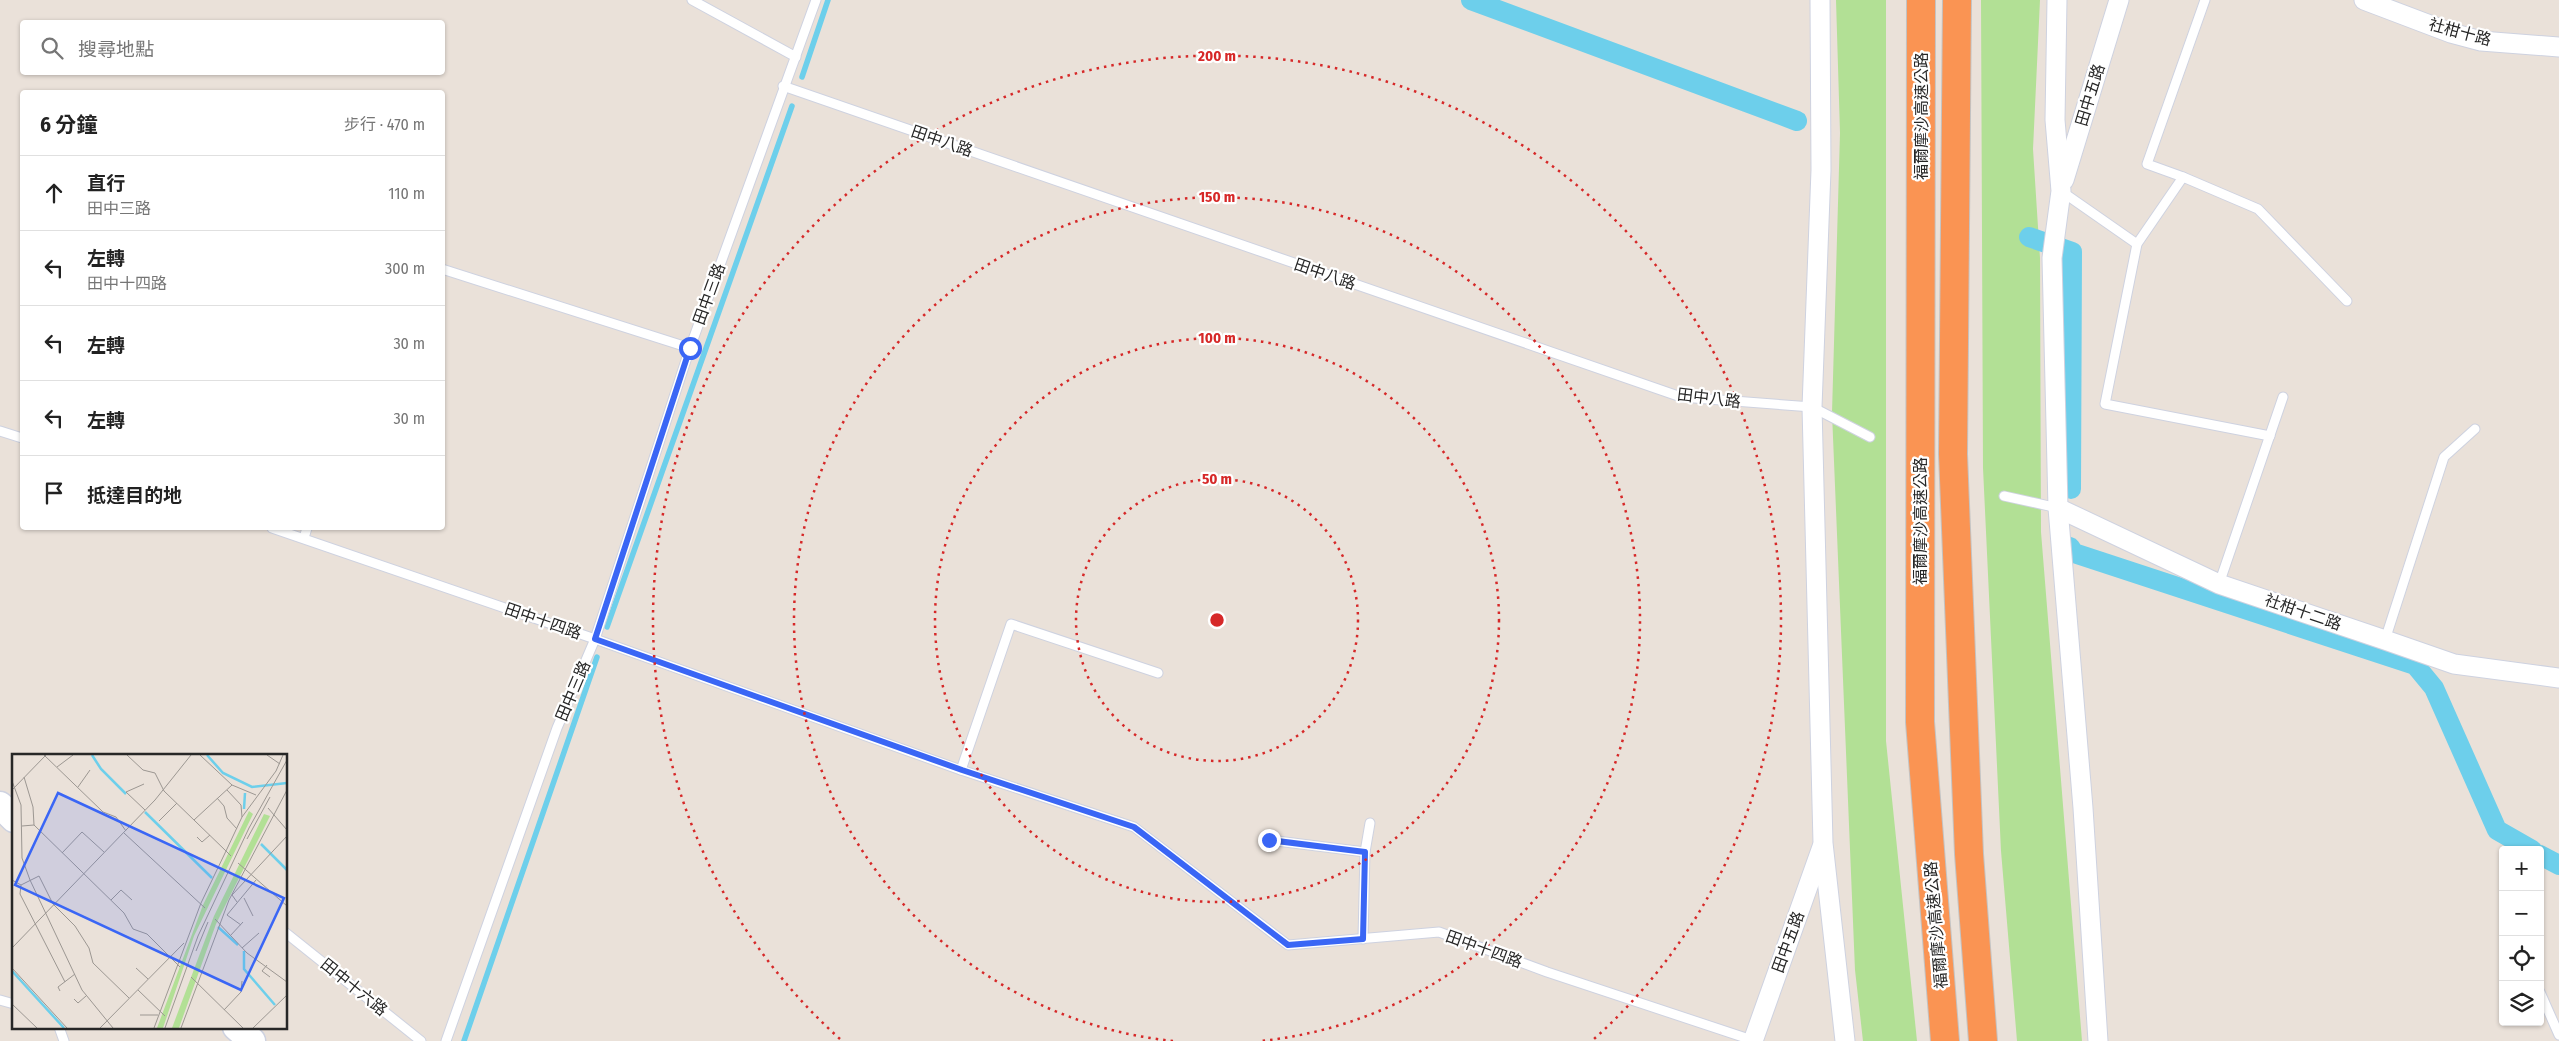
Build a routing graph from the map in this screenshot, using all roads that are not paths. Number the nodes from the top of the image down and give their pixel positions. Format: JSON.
{"nodes":[{"id":1,"x":692,"y":0,"type":"edge"},
{"id":2,"x":816,"y":0,"type":"edge"},
{"id":3,"x":1820,"y":0,"type":"edge"},
{"id":4,"x":1921,"y":0,"type":"edge"},
{"id":5,"x":1957,"y":0,"type":"edge"},
{"id":6,"x":2057,"y":0,"type":"edge"},
{"id":7,"x":2119,"y":0,"type":"edge"},
{"id":8,"x":2205,"y":0,"type":"edge"},
{"id":9,"x":2364,"y":0,"type":"edge"},
{"id":10,"x":2559,"y":47,"type":"edge"},
{"id":11,"x":796,"y":57,"type":"junction"},
{"id":12,"x":783,"y":86,"type":"junction"},
{"id":13,"x":2183,"y":177,"type":"junction"},
{"id":14,"x":2061,"y":191,"type":"junction"},
{"id":15,"x":2137,"y":244,"type":"junction"},
{"id":16,"x":445,"y":270,"type":"edge"},
{"id":17,"x":2347,"y":301,"type":"dead end"},
{"id":18,"x":690,"y":348,"type":"junction"},
{"id":19,"x":2283,"y":397,"type":"dead end"},
{"id":20,"x":1812,"y":407,"type":"junction"},
{"id":21,"x":2475,"y":429,"type":"dead end"},
{"id":22,"x":0,"y":431,"type":"edge"},
{"id":23,"x":2270,"y":436,"type":"junction"},
{"id":24,"x":20,"y":437,"type":"edge"},
{"id":25,"x":1870,"y":437,"type":"dead end"},
{"id":26,"x":2004,"y":496,"type":"dead end"},
{"id":27,"x":2058,"y":508,"type":"junction"},
{"id":28,"x":278,"y":530,"type":"edge"},
{"id":29,"x":306,"y":530,"type":"edge"},
{"id":30,"x":304,"y":538,"type":"junction"},
{"id":31,"x":2219,"y":584,"type":"junction"},
{"id":32,"x":595,"y":639,"type":"junction"},
{"id":33,"x":2385,"y":640,"type":"junction"},
{"id":34,"x":1158,"y":673,"type":"dead end"},
{"id":35,"x":2559,"y":678,"type":"edge"},
{"id":36,"x":962,"y":770,"type":"junction"},
{"id":37,"x":0,"y":805,"type":"edge"},
{"id":38,"x":12,"y":817,"type":"edge"},
{"id":39,"x":1370,"y":824,"type":"dead end"},
{"id":40,"x":1269,"y":840,"type":"dead end"},
{"id":41,"x":1823,"y":843,"type":"junction"},
{"id":42,"x":1365,"y":852,"type":"junction"},
{"id":43,"x":288,"y":934,"type":"edge"},
{"id":44,"x":1363,"y":939,"type":"junction"},
{"id":45,"x":2544,"y":1001,"type":"edge"},
{"id":46,"x":58,"y":1028,"type":"edge"},
{"id":47,"x":237,"y":1028,"type":"edge"},
{"id":48,"x":2559,"y":1034,"type":"edge"},
{"id":49,"x":64,"y":1041,"type":"edge"},
{"id":50,"x":252,"y":1041,"type":"edge"},
{"id":51,"x":421,"y":1041,"type":"edge"},
{"id":52,"x":446,"y":1041,"type":"edge"},
{"id":53,"x":1754,"y":1041,"type":"edge"},
{"id":54,"x":1845,"y":1041,"type":"edge"},
{"id":55,"x":1945,"y":1041,"type":"edge"},
{"id":56,"x":1983,"y":1041,"type":"edge"},
{"id":57,"x":2098,"y":1041,"type":"edge"}],
"edges":[{"from":1,"to":11,"type":"lane"},
{"from":2,"to":11,"type":"lane","name":"田中三路"},
{"from":3,"to":20,"type":"street"},
{"from":4,"to":55,"type":"highway","name":"福爾摩沙高速公路"},
{"from":5,"to":56,"type":"highway","name":"福爾摩沙高速公路"},
{"from":6,"to":14,"type":"street"},
{"from":7,"to":14,"type":"street","name":"田中五路"},
{"from":8,"to":13,"type":"lane"},
{"from":9,"to":10,"type":"street","name":"社柑十路"},
{"from":11,"to":12,"type":"lane","name":"田中三路"},
{"from":12,"to":18,"type":"lane","name":"田中三路"},
{"from":12,"to":20,"type":"lane","name":"田中八路"},
{"from":13,"to":15,"type":"lane"},
{"from":13,"to":17,"type":"lane"},
{"from":14,"to":15,"type":"lane"},
{"from":14,"to":27,"type":"street"},
{"from":15,"to":23,"type":"lane"},
{"from":16,"to":18,"type":"lane"},
{"from":18,"to":32,"type":"lane","name":"田中三路"},
{"from":19,"to":23,"type":"lane"},
{"from":20,"to":25,"type":"lane","name":"田中八路"},
{"from":20,"to":41,"type":"street"},
{"from":21,"to":33,"type":"lane"},
{"from":22,"to":24,"type":"lane"},
{"from":23,"to":31,"type":"lane"},
{"from":26,"to":27,"type":"lane"},
{"from":27,"to":31,"type":"street","name":"社柑十二路"},
{"from":27,"to":57,"type":"street"},
{"from":28,"to":30,"type":"lane","name":"田中十四路"},
{"from":29,"to":30,"type":"lane"},
{"from":30,"to":32,"type":"lane","name":"田中十四路"},
{"from":31,"to":33,"type":"street","name":"社柑十二路"},
{"from":32,"to":36,"type":"lane","name":"田中十四路"},
{"from":32,"to":52,"type":"lane","name":"田中三路"},
{"from":33,"to":35,"type":"street","name":"社柑十二路"},
{"from":34,"to":36,"type":"lane"},
{"from":36,"to":44,"type":"lane","name":"田中十四路"},
{"from":37,"to":38,"type":"street"},
{"from":39,"to":42,"type":"lane"},
{"from":40,"to":42,"type":"lane"},
{"from":41,"to":53,"type":"street","name":"田中五路"},
{"from":41,"to":54,"type":"street"},
{"from":42,"to":44,"type":"lane"},
{"from":43,"to":51,"type":"lane","name":"田中十六路"},
{"from":44,"to":53,"type":"lane","name":"田中十四路"},
{"from":45,"to":48,"type":"lane"},
{"from":46,"to":49,"type":"lane"},
{"from":47,"to":50,"type":"street"}]}
